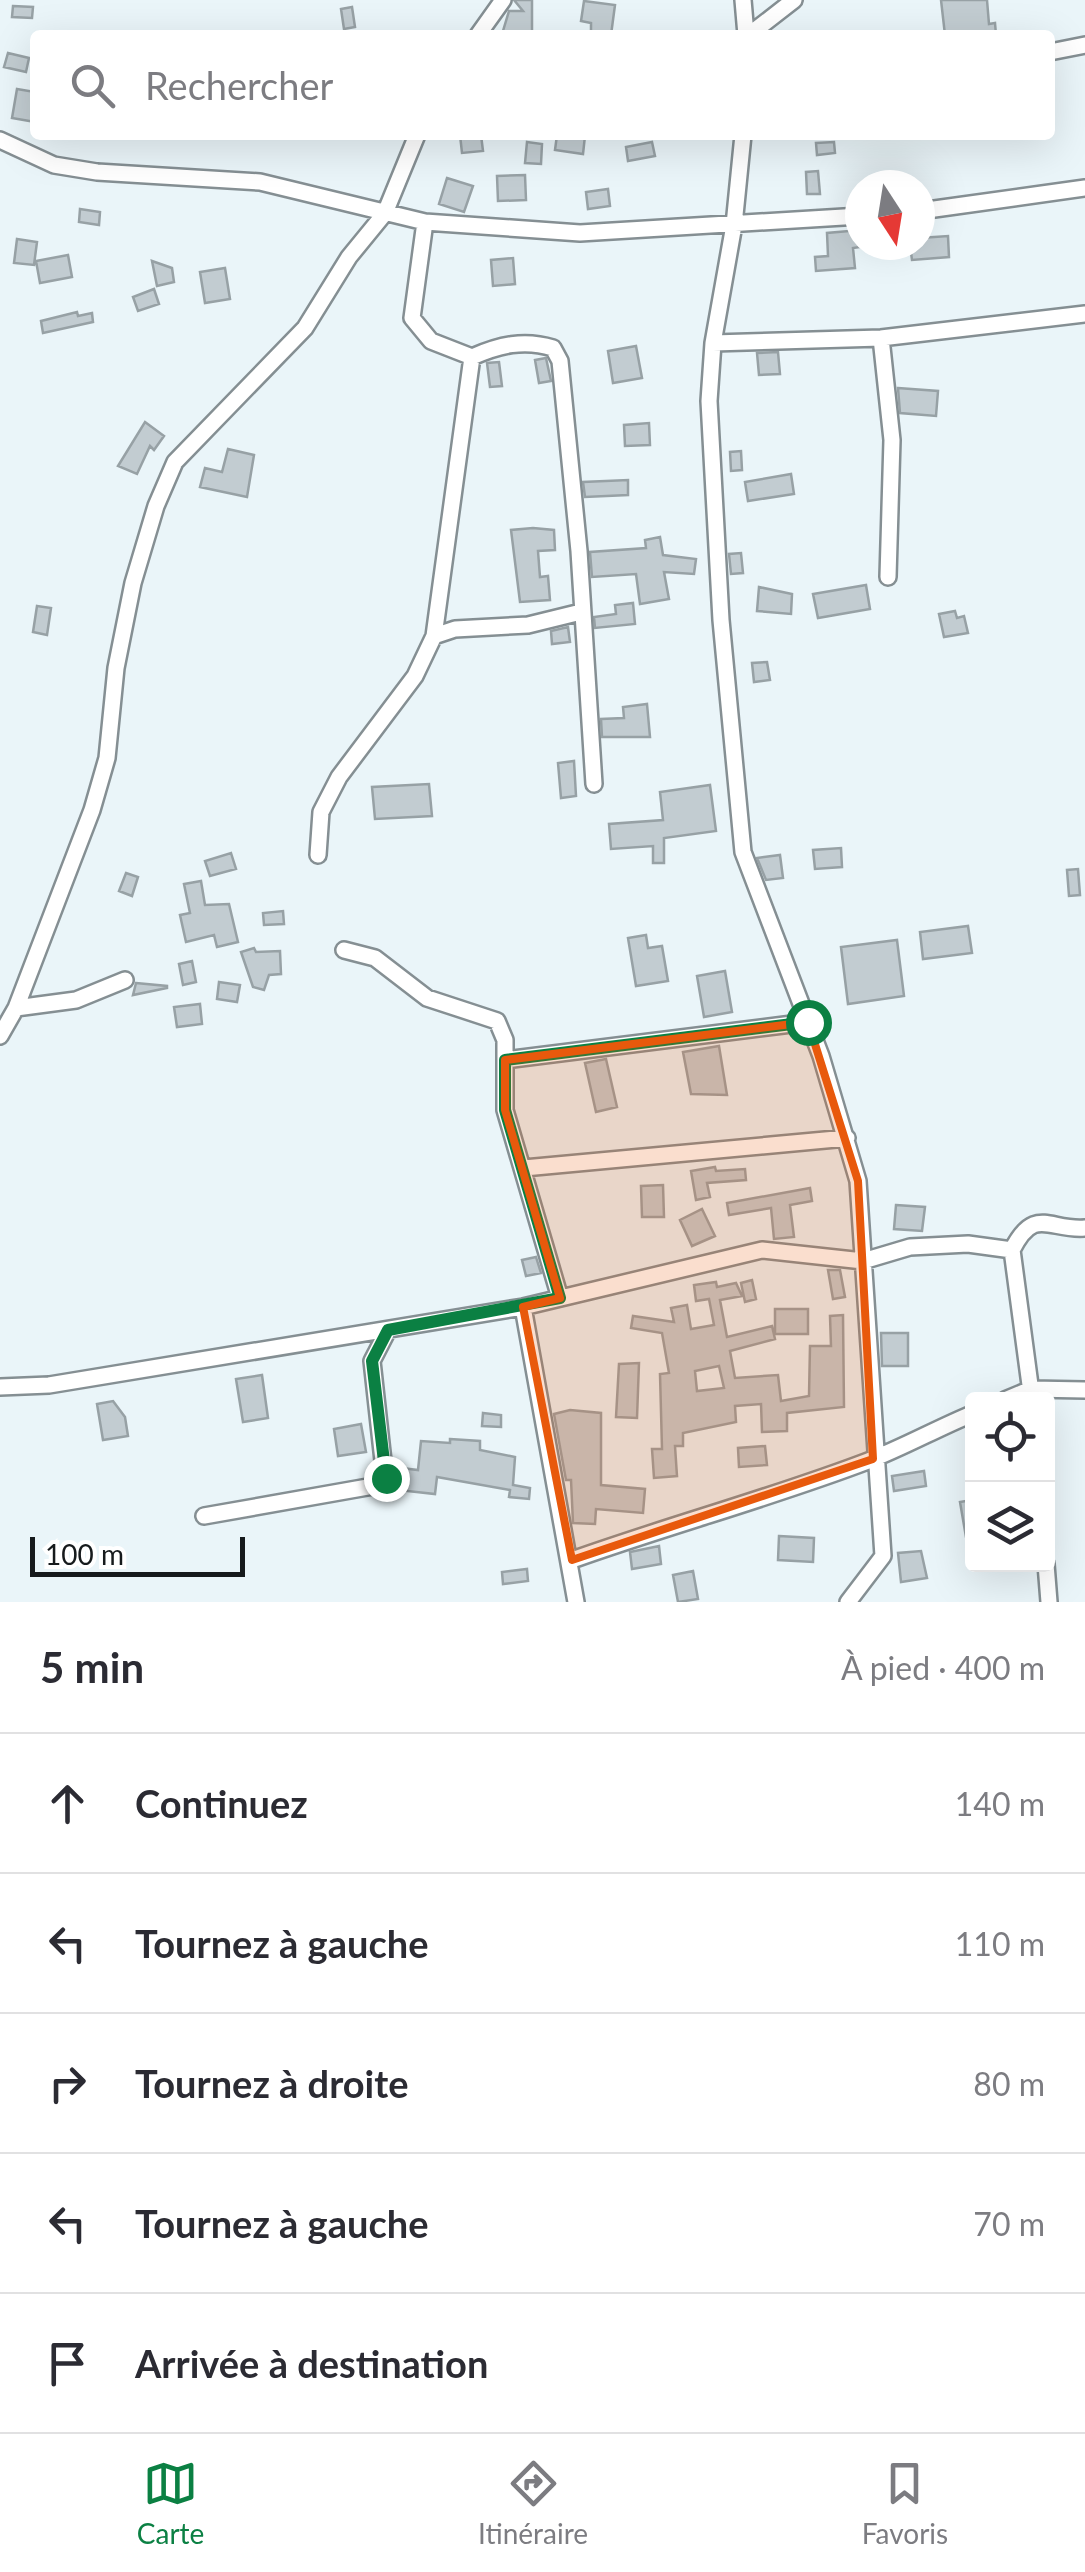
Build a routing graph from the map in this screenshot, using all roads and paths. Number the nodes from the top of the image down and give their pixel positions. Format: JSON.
{"nodes":[{"id":1,"x":503,"y":0,"type":"edge"},
{"id":2,"x":743,"y":0,"type":"edge"},
{"id":3,"x":794,"y":0,"type":"edge"},
{"id":4,"x":482,"y":30,"type":"edge"},
{"id":5,"x":746,"y":30,"type":"edge"},
{"id":6,"x":754,"y":30,"type":"edge"},
{"id":7,"x":1085,"y":45,"type":"edge"},
{"id":8,"x":1055,"y":51,"type":"edge"},
{"id":9,"x":0,"y":140,"type":"edge"},
{"id":10,"x":415,"y":140,"type":"edge"},
{"id":11,"x":743,"y":140,"type":"edge"},
{"id":12,"x":1085,"y":188,"type":"edge"},
{"id":13,"x":935,"y":209,"type":"edge"},
{"id":14,"x":384,"y":214,"type":"junction"},
{"id":15,"x":845,"y":217,"type":"edge"},
{"id":16,"x":425,"y":222,"type":"junction"},
{"id":17,"x":734,"y":225,"type":"junction"},
{"id":18,"x":1085,"y":314,"type":"edge"},
{"id":19,"x":881,"y":338,"type":"junction"},
{"id":20,"x":712,"y":343,"type":"junction"},
{"id":21,"x":472,"y":357,"type":"junction"},
{"id":22,"x":888,"y":577,"type":"dead end"},
{"id":23,"x":581,"y":612,"type":"junction"},
{"id":24,"x":434,"y":636,"type":"junction"},
{"id":25,"x":594,"y":784,"type":"dead end"},
{"id":26,"x":318,"y":856,"type":"dead end"},
{"id":27,"x":344,"y":950,"type":"dead end"},
{"id":28,"x":126,"y":980,"type":"dead end"},
{"id":29,"x":16,"y":1008,"type":"junction"},
{"id":30,"x":808,"y":1022,"type":"junction"},
{"id":31,"x":0,"y":1036,"type":"edge"},
{"id":32,"x":505,"y":1060,"type":"junction"},
{"id":33,"x":847,"y":1138,"type":"junction"},
{"id":34,"x":524,"y":1168,"type":"junction"},
{"id":35,"x":1085,"y":1228,"type":"edge"},
{"id":36,"x":1012,"y":1250,"type":"junction"},
{"id":37,"x":863,"y":1260,"type":"junction"},
{"id":38,"x":560,"y":1298,"type":"junction"},
{"id":39,"x":524,"y":1307,"type":"junction"},
{"id":40,"x":388,"y":1330,"type":"junction"},
{"id":41,"x":0,"y":1387,"type":"edge"},
{"id":42,"x":1085,"y":1390,"type":"edge"},
{"id":43,"x":1031,"y":1392,"type":"edge"},
{"id":44,"x":1055,"y":1392,"type":"edge"},
{"id":45,"x":965,"y":1417,"type":"edge"},
{"id":46,"x":873,"y":1459,"type":"junction"},
{"id":47,"x":204,"y":1516,"type":"dead end"},
{"id":48,"x":572,"y":1560,"type":"junction"},
{"id":49,"x":1047,"y":1572,"type":"edge"},
{"id":50,"x":576,"y":1602,"type":"edge"},
{"id":51,"x":848,"y":1602,"type":"edge"},
{"id":52,"x":1049,"y":1602,"type":"edge"}],
"edges":[{"from":1,"to":4,"type":"street"},
{"from":2,"to":5,"type":"street"},
{"from":3,"to":6,"type":"street"},
{"from":7,"to":8,"type":"street"},
{"from":9,"to":14,"type":"street"},
{"from":10,"to":14,"type":"street"},
{"from":11,"to":17,"type":"street"},
{"from":12,"to":13,"type":"street"},
{"from":14,"to":16,"type":"street"},
{"from":14,"to":29,"type":"street"},
{"from":15,"to":17,"type":"street"},
{"from":16,"to":17,"type":"street"},
{"from":16,"to":21,"type":"street"},
{"from":17,"to":20,"type":"street"},
{"from":18,"to":19,"type":"street"},
{"from":19,"to":20,"type":"street"},
{"from":19,"to":22,"type":"street"},
{"from":20,"to":30,"type":"street"},
{"from":21,"to":23,"type":"street"},
{"from":21,"to":24,"type":"street"},
{"from":23,"to":24,"type":"street"},
{"from":23,"to":25,"type":"street"},
{"from":24,"to":26,"type":"street"},
{"from":27,"to":32,"type":"street"},
{"from":28,"to":29,"type":"street"},
{"from":29,"to":31,"type":"street"},
{"from":30,"to":32,"type":"street"},
{"from":30,"to":33,"type":"street"},
{"from":32,"to":34,"type":"street"},
{"from":33,"to":34,"type":"street"},
{"from":33,"to":37,"type":"street"},
{"from":34,"to":38,"type":"street"},
{"from":35,"to":36,"type":"street"},
{"from":36,"to":37,"type":"street"},
{"from":36,"to":43,"type":"street"},
{"from":37,"to":38,"type":"street"},
{"from":37,"to":46,"type":"street"},
{"from":38,"to":39,"type":"street"},
{"from":39,"to":40,"type":"street"},
{"from":39,"to":48,"type":"street"},
{"from":40,"to":41,"type":"street"},
{"from":40,"to":47,"type":"street"},
{"from":42,"to":44,"type":"street"},
{"from":45,"to":46,"type":"street"},
{"from":46,"to":48,"type":"street"},
{"from":46,"to":51,"type":"street"},
{"from":48,"to":50,"type":"street"},
{"from":49,"to":52,"type":"street"}]}
